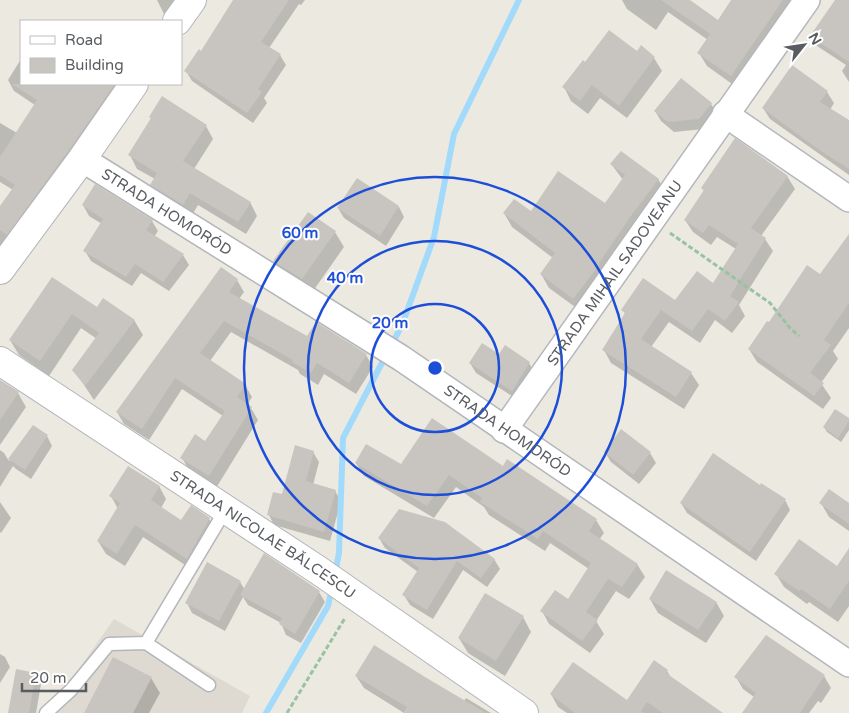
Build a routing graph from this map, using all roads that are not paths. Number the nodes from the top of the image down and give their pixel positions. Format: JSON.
{"nodes":[{"id":1,"x":192,"y":0,"type":"edge"},
{"id":2,"x":807,"y":0,"type":"edge"},
{"id":3,"x":178,"y":20,"type":"edge"},
{"id":4,"x":133,"y":85,"type":"edge"},
{"id":5,"x":725,"y":114,"type":"junction"},
{"id":6,"x":82,"y":158,"type":"junction"},
{"id":7,"x":849,"y":199,"type":"edge"},
{"id":8,"x":0,"y":270,"type":"edge"},
{"id":9,"x":0,"y":361,"type":"edge"},
{"id":10,"x":504,"y":430,"type":"junction"},
{"id":11,"x":226,"y":509,"type":"junction"},
{"id":12,"x":146,"y":644,"type":"junction"},
{"id":13,"x":849,"y":664,"type":"edge"},
{"id":14,"x":209,"y":685,"type":"dead end"},
{"id":15,"x":46,"y":713,"type":"edge"},
{"id":16,"x":524,"y":713,"type":"edge"}],
"edges":[{"from":1,"to":3,"type":"main road"},
{"from":2,"to":5,"type":"street","name":"STRADA MIHAIL SADOVEANU"},
{"from":4,"to":6,"type":"main road"},
{"from":5,"to":7,"type":"street"},
{"from":5,"to":10,"type":"street","name":"STRADA MIHAIL SADOVEANU"},
{"from":6,"to":8,"type":"main road"},
{"from":6,"to":10,"type":"street","name":"STRADA HOMORÓD"},
{"from":9,"to":11,"type":"main road","name":"STRADA NICOLAE BĂLCESCU"},
{"from":10,"to":13,"type":"street","name":"STRADA HOMORÓD"},
{"from":11,"to":12,"type":"lane"},
{"from":11,"to":16,"type":"main road","name":"STRADA NICOLAE BĂLCESCU"},
{"from":12,"to":14,"type":"lane"},
{"from":12,"to":15,"type":"lane"}]}
